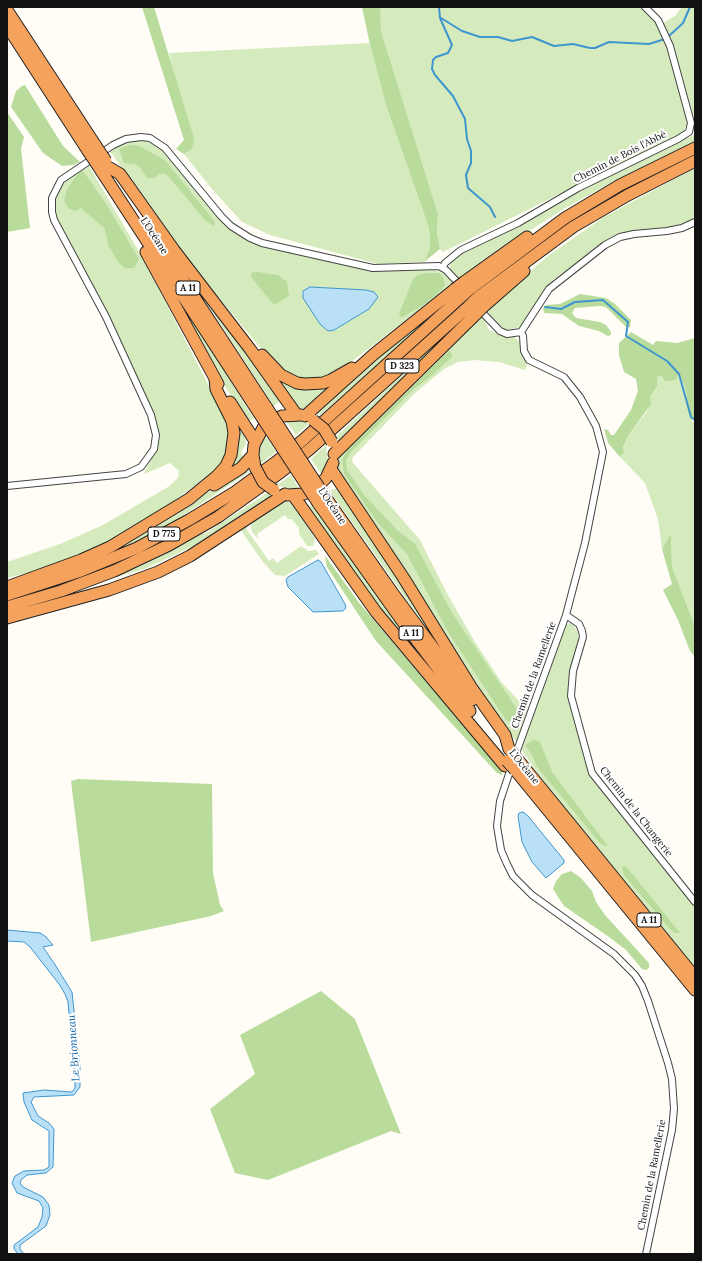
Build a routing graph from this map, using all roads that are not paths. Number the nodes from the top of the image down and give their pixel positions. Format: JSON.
{"nodes":[{"id":1,"x":645,"y":7,"type":"edge"},
{"id":2,"x":7,"y":10,"type":"edge"},
{"id":3,"x":7,"y":26,"type":"edge"},
{"id":4,"x":92,"y":148,"type":"junction"},
{"id":5,"x":695,"y":148,"type":"edge"},
{"id":6,"x":695,"y":161,"type":"edge"},
{"id":7,"x":105,"y":165,"type":"junction"},
{"id":8,"x":113,"y":190,"type":"junction"},
{"id":9,"x":695,"y":222,"type":"edge"},
{"id":10,"x":443,"y":268,"type":"junction"},
{"id":11,"x":462,"y":289,"type":"junction"},
{"id":12,"x":472,"y":310,"type":"junction"},
{"id":13,"x":235,"y":328,"type":"junction"},
{"id":14,"x":521,"y":332,"type":"junction"},
{"id":15,"x":374,"y":354,"type":"junction"},
{"id":16,"x":214,"y":379,"type":"junction"},
{"id":17,"x":263,"y":410,"type":"junction"},
{"id":18,"x":305,"y":417,"type":"junction"},
{"id":19,"x":255,"y":441,"type":"junction"},
{"id":20,"x":306,"y":445,"type":"junction"},
{"id":21,"x":334,"y":454,"type":"junction"},
{"id":22,"x":253,"y":455,"type":"junction"},
{"id":23,"x":331,"y":469,"type":"junction"},
{"id":24,"x":7,"y":486,"type":"edge"},
{"id":25,"x":289,"y":495,"type":"junction"},
{"id":26,"x":189,"y":499,"type":"junction"},
{"id":27,"x":204,"y":546,"type":"junction"},
{"id":28,"x":25,"y":579,"type":"junction"},
{"id":29,"x":7,"y":582,"type":"edge"},
{"id":30,"x":7,"y":587,"type":"edge"},
{"id":31,"x":7,"y":595,"type":"edge"},
{"id":32,"x":36,"y":599,"type":"junction"},
{"id":33,"x":7,"y":607,"type":"edge"},
{"id":34,"x":566,"y":615,"type":"junction"},
{"id":35,"x":7,"y":618,"type":"edge"},
{"id":36,"x":511,"y":760,"type":"junction"},
{"id":37,"x":695,"y":902,"type":"edge"},
{"id":38,"x":695,"y":977,"type":"edge"},
{"id":39,"x":695,"y":990,"type":"edge"},
{"id":40,"x":646,"y":1254,"type":"edge"}],
"edges":[{"from":1,"to":10,"type":"street","name":"Chemin de Bois l'Abbé"},
{"from":2,"to":4,"type":"highway","name":"L’Océane","number":"A 11"},
{"from":3,"to":4,"type":"highway","name":"L’Océane","number":"A 11"},
{"from":4,"to":7,"type":"highway","name":"L’Océane","number":"A 11","bridge":true},
{"from":5,"to":11,"type":"highway","number":"D 323"},
{"from":6,"to":12,"type":"highway","number":"D 323","bridge":true},
{"from":7,"to":8,"type":"highway","name":"L’Océane","number":"A 11"},
{"from":7,"to":13,"type":"highway"},
{"from":7,"to":17,"type":"highway","name":"L’Océane","number":"A 11"},
{"from":8,"to":16,"type":"highway"},
{"from":8,"to":17,"type":"highway","name":"L’Océane","number":"A 11"},
{"from":9,"to":14,"type":"street"},
{"from":10,"to":14,"type":"street"},
{"from":10,"to":24,"type":"street"},
{"from":11,"to":15,"type":"highway"},
{"from":11,"to":20,"type":"highway","number":"D 323"},
{"from":12,"to":20,"type":"highway","number":"D 323"},
{"from":12,"to":21,"type":"highway"},
{"from":13,"to":15,"type":"highway"},
{"from":13,"to":18,"type":"highway"},
{"from":14,"to":34,"type":"street","name":"Chemin de la Ramellerie"},
{"from":15,"to":18,"type":"highway"},
{"from":16,"to":19,"type":"highway"},
{"from":16,"to":26,"type":"highway"},
{"from":17,"to":36,"type":"highway","name":"L’Océane","number":"A 11","bridge":true},
{"from":18,"to":19,"type":"highway"},
{"from":18,"to":21,"type":"highway","bridge":true},
{"from":19,"to":22,"type":"highway"},
{"from":20,"to":31,"type":"highway","number":"D 775"},
{"from":20,"to":32,"type":"highway","number":"D 775"},
{"from":21,"to":23,"type":"highway"},
{"from":22,"to":25,"type":"highway","bridge":true},
{"from":22,"to":26,"type":"highway"},
{"from":23,"to":25,"type":"highway"},
{"from":23,"to":36,"type":"highway"},
{"from":25,"to":27,"type":"highway"},
{"from":25,"to":36,"type":"highway"},
{"from":26,"to":28,"type":"highway"},
{"from":27,"to":32,"type":"highway"},
{"from":27,"to":35,"type":"highway"},
{"from":28,"to":29,"type":"highway"},
{"from":28,"to":30,"type":"highway"},
{"from":32,"to":33,"type":"highway","number":"D 775"},
{"from":34,"to":37,"type":"street","name":"Chemin de la Changerie"},
{"from":34,"to":40,"type":"street","name":"Chemin de la Ramellerie"},
{"from":36,"to":38,"type":"highway","name":"L’Océane","number":"A 11"},
{"from":36,"to":39,"type":"highway","name":"L’Océane","number":"A 11"}]}
